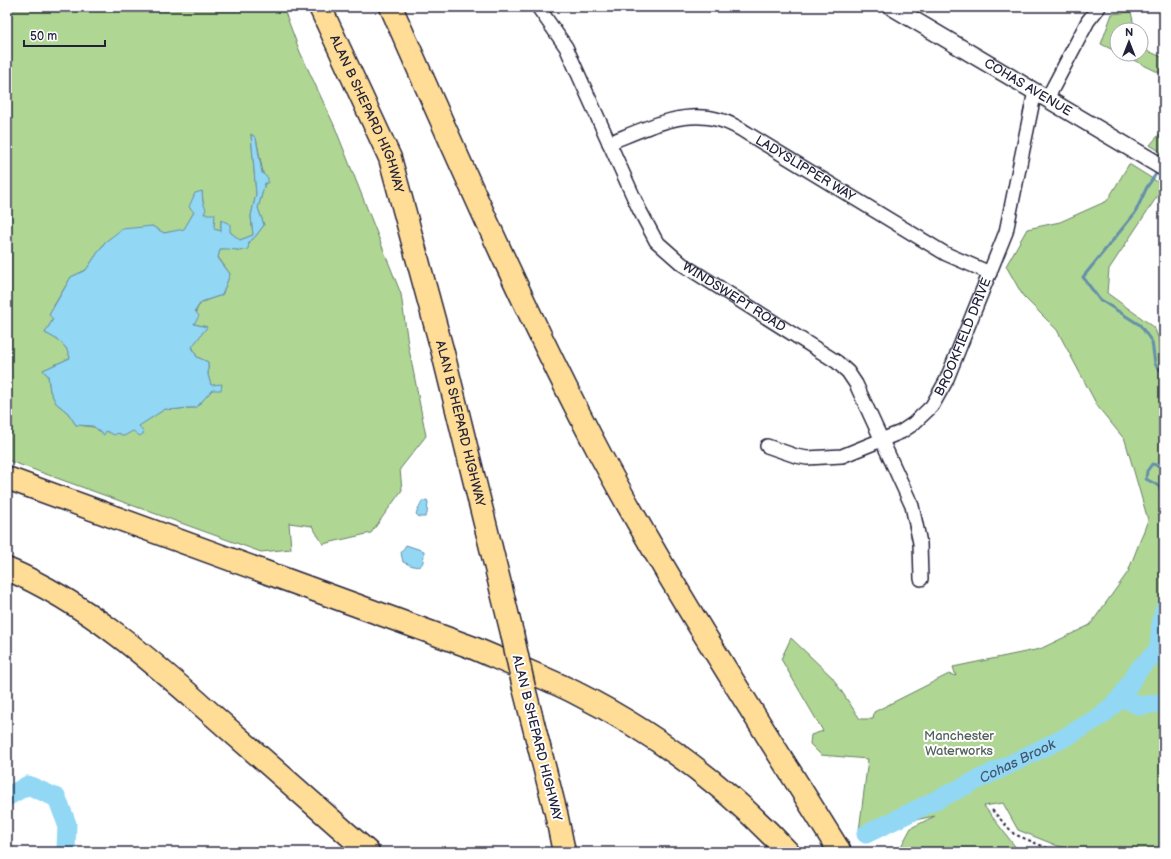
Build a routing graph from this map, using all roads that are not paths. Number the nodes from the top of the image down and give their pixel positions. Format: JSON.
{"nodes":[{"id":1,"x":320,"y":7,"type":"edge"},
{"id":2,"x":391,"y":7,"type":"edge"},
{"id":3,"x":538,"y":7,"type":"edge"},
{"id":4,"x":892,"y":7,"type":"edge"},
{"id":5,"x":1099,"y":7,"type":"edge"},
{"id":6,"x":1041,"y":95,"type":"junction"},
{"id":7,"x":609,"y":142,"type":"junction"},
{"id":8,"x":1164,"y":168,"type":"edge"},
{"id":9,"x":990,"y":273,"type":"junction"},
{"id":10,"x":882,"y":440,"type":"junction"},
{"id":11,"x":767,"y":446,"type":"dead end"},
{"id":12,"x":7,"y":478,"type":"edge"},
{"id":13,"x":7,"y":569,"type":"edge"},
{"id":14,"x":922,"y":580,"type":"dead end"},
{"id":15,"x":368,"y":852,"type":"edge"},
{"id":16,"x":564,"y":852,"type":"edge"},
{"id":17,"x":788,"y":852,"type":"edge"},
{"id":18,"x":840,"y":852,"type":"edge"}],
"edges":[{"from":1,"to":16,"type":"highway","name":"ALAN B SHEPARD HIGHWAY","bridge":true},
{"from":2,"to":18,"type":"highway"},
{"from":3,"to":7,"type":"street","name":"WINDSWEPT ROAD"},
{"from":4,"to":6,"type":"street","name":"COHAS AVENUE"},
{"from":5,"to":6,"type":"street","name":"BROOKFIELD DRIVE"},
{"from":6,"to":8,"type":"street","name":"COHAS AVENUE"},
{"from":6,"to":9,"type":"street","name":"BROOKFIELD DRIVE"},
{"from":7,"to":9,"type":"street","name":"LADYSLIPPER WAY"},
{"from":7,"to":10,"type":"street","name":"WINDSWEPT ROAD"},
{"from":9,"to":10,"type":"street","name":"BROOKFIELD DRIVE"},
{"from":10,"to":11,"type":"street","name":"BROOKFIELD DRIVE"},
{"from":10,"to":14,"type":"street","name":"WINDSWEPT ROAD"},
{"from":12,"to":17,"type":"highway"},
{"from":13,"to":15,"type":"highway"}]}
